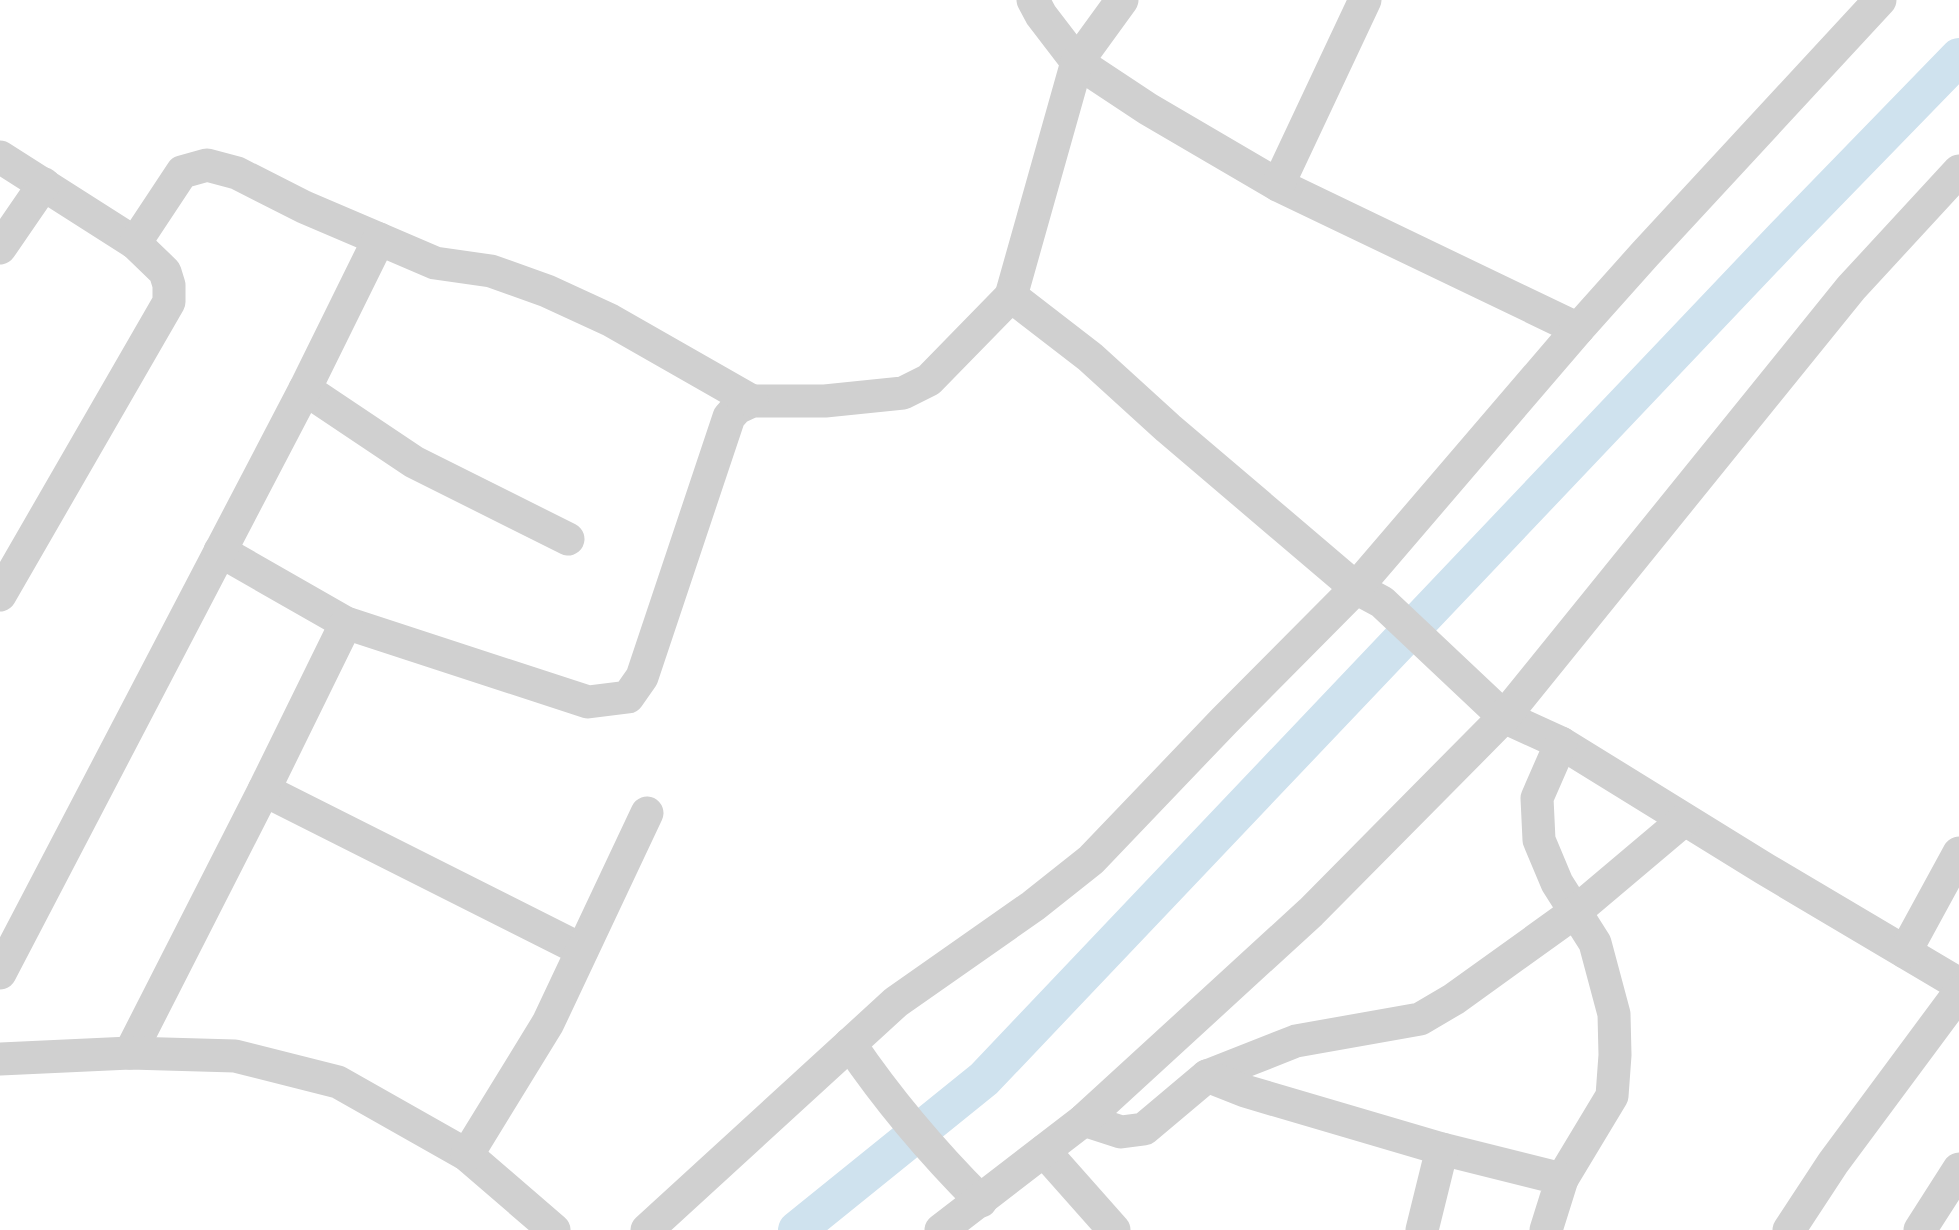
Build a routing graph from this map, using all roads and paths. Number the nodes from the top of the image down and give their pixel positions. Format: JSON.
{"nodes":[{"id":1,"x":1033,"y":0,"type":"edge"},
{"id":2,"x":1122,"y":0,"type":"edge"},
{"id":3,"x":1365,"y":0,"type":"edge"},
{"id":4,"x":1881,"y":0,"type":"edge"},
{"id":5,"x":1077,"y":62,"type":"junction"},
{"id":6,"x":0,"y":157,"type":"edge"},
{"id":7,"x":1959,"y":171,"type":"edge"},
{"id":8,"x":44,"y":184,"type":"junction"},
{"id":9,"x":1278,"y":184,"type":"junction"},
{"id":10,"x":379,"y":239,"type":"junction"},
{"id":11,"x":135,"y":243,"type":"junction"},
{"id":12,"x":0,"y":248,"type":"edge"},
{"id":13,"x":1011,"y":296,"type":"junction"},
{"id":14,"x":1578,"y":329,"type":"junction"},
{"id":15,"x":305,"y":389,"type":"junction"},
{"id":16,"x":752,"y":400,"type":"junction"},
{"id":17,"x":568,"y":539,"type":"dead end"},
{"id":18,"x":220,"y":551,"type":"junction"},
{"id":19,"x":0,"y":595,"type":"edge"},
{"id":20,"x":1369,"y":595,"type":"junction"},
{"id":21,"x":346,"y":623,"type":"junction"},
{"id":22,"x":1493,"y":708,"type":"junction"},
{"id":23,"x":1561,"y":743,"type":"junction"},
{"id":24,"x":264,"y":790,"type":"junction"},
{"id":25,"x":647,"y":813,"type":"dead end"},
{"id":26,"x":1684,"y":819,"type":"junction"},
{"id":27,"x":1959,"y":853,"type":"edge"},
{"id":28,"x":1575,"y":912,"type":"junction"},
{"id":29,"x":582,"y":950,"type":"junction"},
{"id":30,"x":1905,"y":952,"type":"junction"},
{"id":31,"x":0,"y":973,"type":"edge"},
{"id":32,"x":1959,"y":984,"type":"edge"},
{"id":33,"x":1959,"y":993,"type":"edge"},
{"id":34,"x":850,"y":1044,"type":"junction"},
{"id":35,"x":130,"y":1053,"type":"junction"},
{"id":36,"x":0,"y":1059,"type":"edge"},
{"id":37,"x":1207,"y":1076,"type":"junction"},
{"id":38,"x":1084,"y":1120,"type":"junction"},
{"id":39,"x":1442,"y":1149,"type":"junction"},
{"id":40,"x":1044,"y":1151,"type":"junction"},
{"id":41,"x":467,"y":1155,"type":"junction"},
{"id":42,"x":1959,"y":1169,"type":"edge"},
{"id":43,"x":1562,"y":1179,"type":"junction"},
{"id":44,"x":981,"y":1201,"type":"junction"},
{"id":45,"x":554,"y":1230,"type":"edge"},
{"id":46,"x":647,"y":1230,"type":"edge"},
{"id":47,"x":942,"y":1230,"type":"edge"},
{"id":48,"x":1114,"y":1230,"type":"edge"},
{"id":49,"x":1422,"y":1230,"type":"edge"},
{"id":50,"x":1546,"y":1230,"type":"edge"},
{"id":51,"x":1789,"y":1230,"type":"edge"},
{"id":52,"x":1920,"y":1230,"type":"edge"}],
"edges":[{"from":1,"to":5,"type":"street"},
{"from":2,"to":5,"type":"street"},
{"from":3,"to":9,"type":"street"},
{"from":4,"to":14,"type":"street"},
{"from":5,"to":9,"type":"street"},
{"from":5,"to":13,"type":"street"},
{"from":6,"to":8,"type":"street"},
{"from":7,"to":22,"type":"street"},
{"from":8,"to":11,"type":"street"},
{"from":8,"to":12,"type":"street"},
{"from":9,"to":14,"type":"street"},
{"from":10,"to":11,"type":"street"},
{"from":10,"to":15,"type":"street"},
{"from":10,"to":16,"type":"street"},
{"from":11,"to":19,"type":"street"},
{"from":13,"to":16,"type":"street"},
{"from":13,"to":20,"type":"street"},
{"from":14,"to":20,"type":"street"},
{"from":15,"to":17,"type":"street"},
{"from":15,"to":18,"type":"street"},
{"from":16,"to":21,"type":"street"},
{"from":18,"to":21,"type":"street"},
{"from":18,"to":31,"type":"street"},
{"from":20,"to":22,"type":"street"},
{"from":20,"to":34,"type":"street"},
{"from":21,"to":24,"type":"street"},
{"from":22,"to":23,"type":"street"},
{"from":22,"to":38,"type":"street"},
{"from":23,"to":26,"type":"street"},
{"from":23,"to":28,"type":"street"},
{"from":24,"to":29,"type":"street"},
{"from":24,"to":35,"type":"street"},
{"from":25,"to":29,"type":"street"},
{"from":26,"to":28,"type":"street"},
{"from":26,"to":30,"type":"street"},
{"from":27,"to":30,"type":"street"},
{"from":28,"to":37,"type":"street"},
{"from":28,"to":43,"type":"street"},
{"from":29,"to":41,"type":"street"},
{"from":30,"to":32,"type":"street"},
{"from":33,"to":51,"type":"street"},
{"from":34,"to":44,"type":"street"},
{"from":34,"to":46,"type":"street"},
{"from":35,"to":36,"type":"street"},
{"from":35,"to":41,"type":"street"},
{"from":37,"to":38,"type":"street"},
{"from":37,"to":39,"type":"street"},
{"from":38,"to":40,"type":"street"},
{"from":39,"to":43,"type":"street"},
{"from":39,"to":49,"type":"street"},
{"from":40,"to":44,"type":"street"},
{"from":40,"to":48,"type":"street"},
{"from":41,"to":45,"type":"street"},
{"from":42,"to":52,"type":"street"},
{"from":43,"to":50,"type":"street"},
{"from":44,"to":47,"type":"street"}]}
